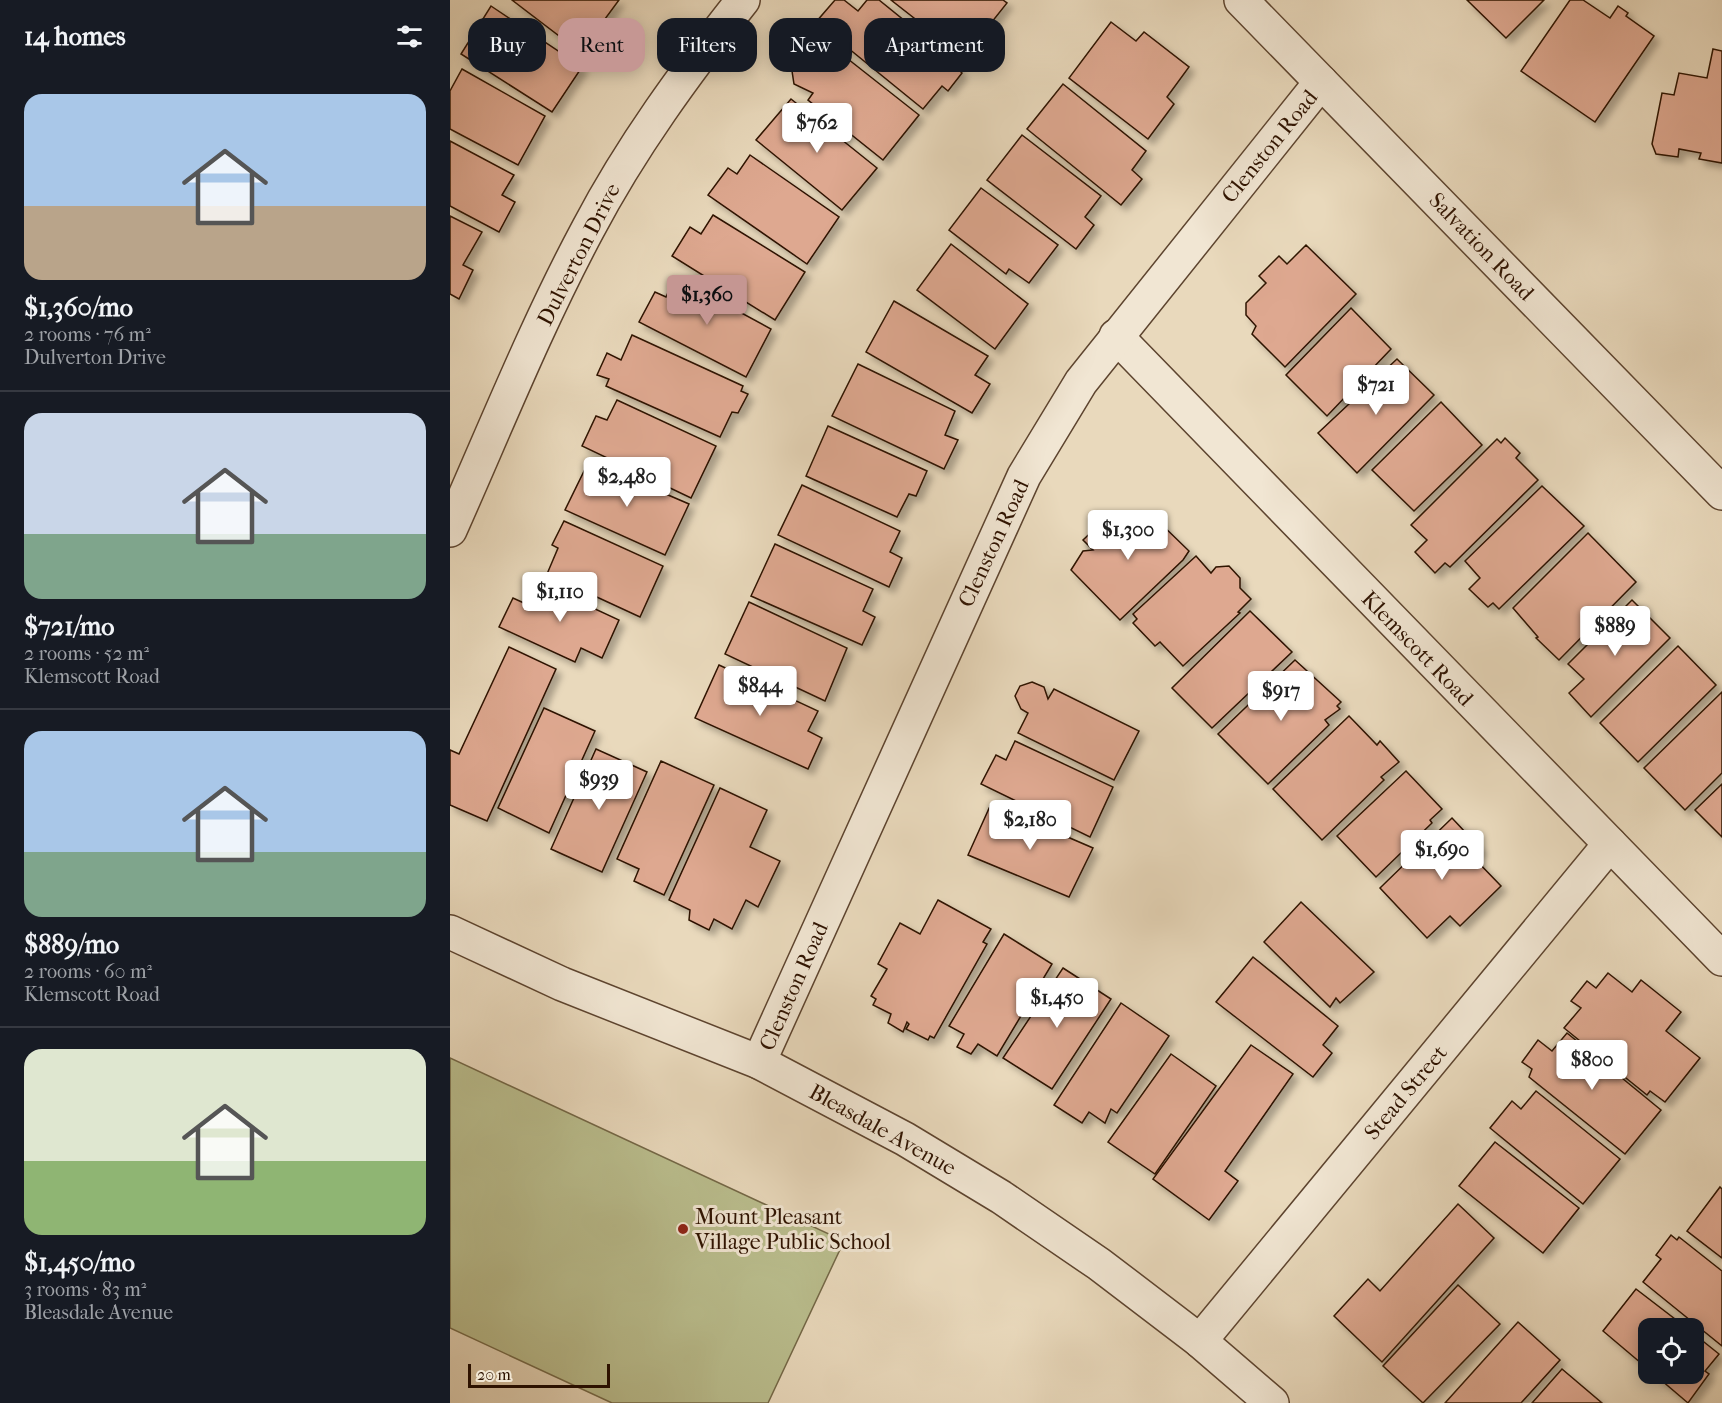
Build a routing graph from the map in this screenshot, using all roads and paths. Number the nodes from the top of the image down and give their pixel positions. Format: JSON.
{"nodes":[{"id":1,"x":743,"y":0,"type":"edge"},
{"id":2,"x":1241,"y":0,"type":"edge"},
{"id":3,"x":1321,"y":82,"type":"junction"},
{"id":4,"x":1116,"y":336,"type":"junction"},
{"id":5,"x":1722,"y":493,"type":"edge"},
{"id":6,"x":450,"y":530,"type":"edge"},
{"id":7,"x":1610,"y":844,"type":"junction"},
{"id":8,"x":450,"y":932,"type":"edge"},
{"id":9,"x":1722,"y":959,"type":"edge"},
{"id":10,"x":759,"y":1062,"type":"junction"},
{"id":11,"x":1200,"y":1341,"type":"junction"},
{"id":12,"x":1272,"y":1403,"type":"edge"}],
"edges":[{"from":1,"to":6,"type":"street","name":"Dulverton Drive"},
{"from":2,"to":3,"type":"street","name":"Salvation Road"},
{"from":3,"to":4,"type":"street","name":"Clenston Road"},
{"from":3,"to":5,"type":"street","name":"Salvation Road"},
{"from":4,"to":7,"type":"street","name":"Klemscott Road"},
{"from":4,"to":10,"type":"street","name":"Clenston Road"},
{"from":7,"to":9,"type":"street","name":"Klemscott Road"},
{"from":7,"to":11,"type":"street","name":"Stead Street"},
{"from":8,"to":10,"type":"street","name":"Bleasdale Avenue"},
{"from":10,"to":11,"type":"street","name":"Bleasdale Avenue"},
{"from":11,"to":12,"type":"street","name":"Bleasdale Avenue"}]}
